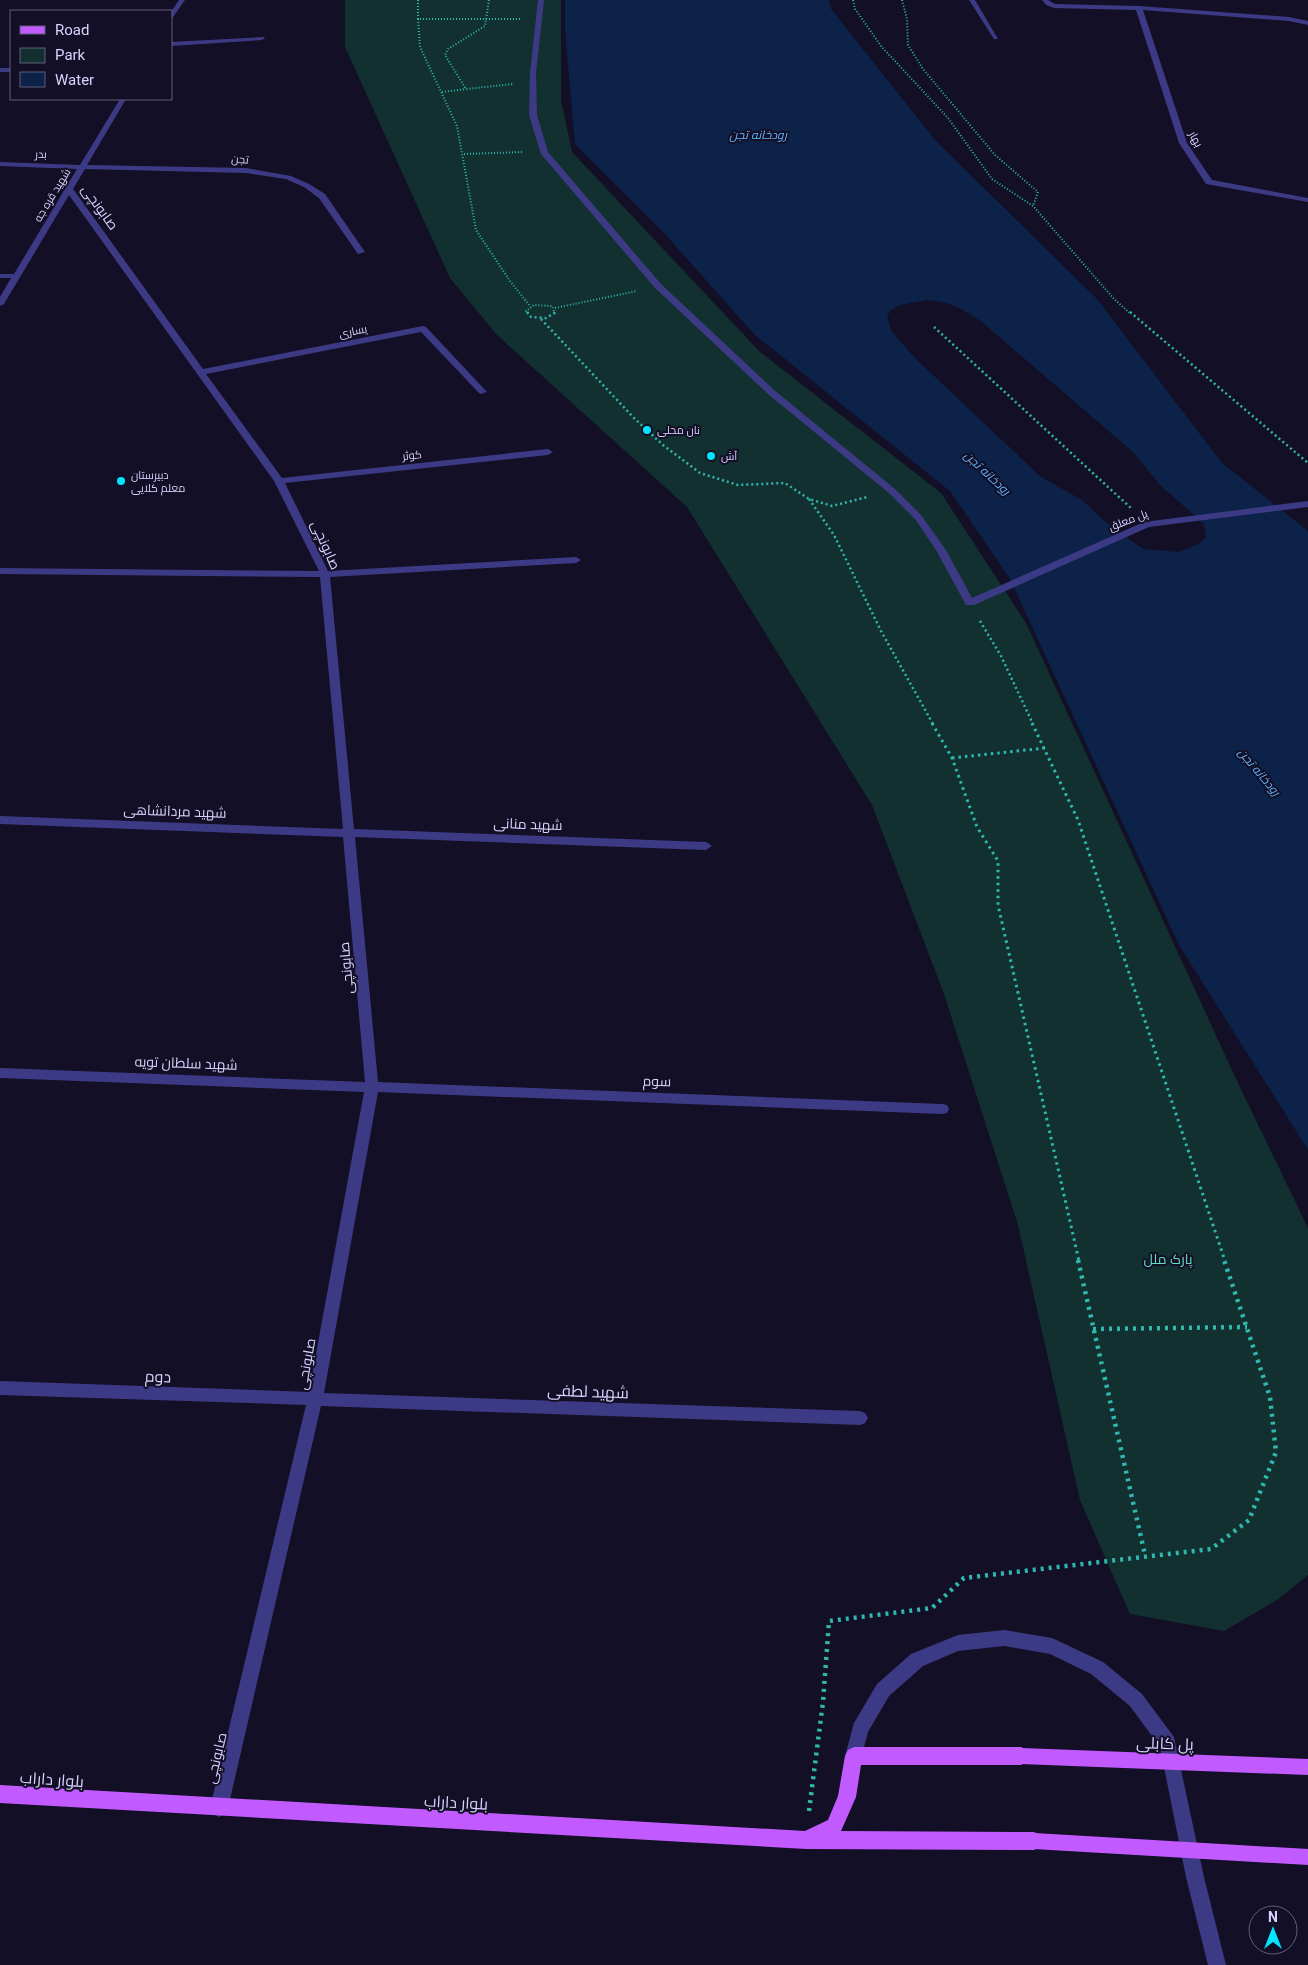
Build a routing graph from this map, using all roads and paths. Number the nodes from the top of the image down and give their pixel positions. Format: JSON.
{"nodes":[{"id":1,"x":182,"y":0,"type":"edge"},
{"id":2,"x":418,"y":0,"type":"edge"},
{"id":3,"x":489,"y":0,"type":"edge"},
{"id":4,"x":541,"y":0,"type":"edge"},
{"id":5,"x":852,"y":0,"type":"edge"},
{"id":6,"x":902,"y":0,"type":"edge"},
{"id":7,"x":972,"y":0,"type":"edge"},
{"id":8,"x":1045,"y":0,"type":"edge"},
{"id":9,"x":1140,"y":8,"type":"junction"},
{"id":10,"x":172,"y":16,"type":"edge"},
{"id":11,"x":418,"y":19,"type":"junction"},
{"id":12,"x":486,"y":19,"type":"junction"},
{"id":13,"x":540,"y":19,"type":"junction"},
{"id":14,"x":1308,"y":23,"type":"edge"},
{"id":15,"x":262,"y":38,"type":"dead end"},
{"id":16,"x":996,"y":38,"type":"dead end"},
{"id":17,"x":172,"y":44,"type":"edge"},
{"id":18,"x":533,"y":81,"type":"junction"},
{"id":19,"x":466,"y":89,"type":"junction"},
{"id":20,"x":442,"y":92,"type":"junction"},
{"id":21,"x":122,"y":100,"type":"edge"},
{"id":22,"x":544,"y":152,"type":"junction"},
{"id":23,"x":464,"y":154,"type":"junction"},
{"id":24,"x":0,"y":164,"type":"edge"},
{"id":25,"x":82,"y":166,"type":"junction"},
{"id":26,"x":69,"y":189,"type":"junction"},
{"id":27,"x":1308,"y":200,"type":"edge"},
{"id":28,"x":1033,"y":206,"type":"junction"},
{"id":29,"x":361,"y":252,"type":"dead end"},
{"id":30,"x":0,"y":276,"type":"edge"},
{"id":31,"x":17,"y":276,"type":"junction"},
{"id":32,"x":658,"y":286,"type":"junction"},
{"id":33,"x":0,"y":304,"type":"edge"},
{"id":34,"x":530,"y":306,"type":"junction"},
{"id":35,"x":555,"y":308,"type":"junction"},
{"id":36,"x":541,"y":319,"type":"junction"},
{"id":37,"x":934,"y":327,"type":"dead end"},
{"id":38,"x":201,"y":372,"type":"junction"},
{"id":39,"x":483,"y":392,"type":"dead end"},
{"id":40,"x":548,"y":452,"type":"dead end"},
{"id":41,"x":1308,"y":463,"type":"edge"},
{"id":42,"x":279,"y":481,"type":"junction"},
{"id":43,"x":892,"y":491,"type":"junction"},
{"id":44,"x":809,"y":499,"type":"junction"},
{"id":45,"x":1308,"y":504,"type":"edge"},
{"id":46,"x":1147,"y":524,"type":"junction"},
{"id":47,"x":576,"y":560,"type":"dead end"},
{"id":48,"x":0,"y":572,"type":"edge"},
{"id":49,"x":325,"y":574,"type":"junction"},
{"id":50,"x":970,"y":603,"type":"junction"},
{"id":51,"x":1045,"y":748,"type":"junction"},
{"id":52,"x":952,"y":758,"type":"junction"},
{"id":53,"x":0,"y":820,"type":"edge"},
{"id":54,"x":348,"y":833,"type":"junction"},
{"id":55,"x":706,"y":846,"type":"dead end"},
{"id":56,"x":0,"y":1072,"type":"edge"},
{"id":57,"x":372,"y":1087,"type":"junction"},
{"id":58,"x":942,"y":1109,"type":"dead end"},
{"id":59,"x":1247,"y":1327,"type":"junction"},
{"id":60,"x":1093,"y":1329,"type":"junction"},
{"id":61,"x":0,"y":1388,"type":"edge"},
{"id":62,"x":315,"y":1399,"type":"junction"},
{"id":63,"x":860,"y":1418,"type":"dead end"},
{"id":64,"x":1144,"y":1554,"type":"junction"},
{"id":65,"x":854,"y":1756,"type":"junction"},
{"id":66,"x":1308,"y":1767,"type":"edge"},
{"id":67,"x":0,"y":1794,"type":"edge"},
{"id":68,"x":219,"y":1808,"type":"junction"},
{"id":69,"x":806,"y":1840,"type":"junction"},
{"id":70,"x":1308,"y":1857,"type":"edge"},
{"id":71,"x":1217,"y":1965,"type":"edge"}],
"edges":[{"from":1,"to":10,"type":"street"},
{"from":2,"to":11,"type":"path"},
{"from":3,"to":12,"type":"path"},
{"from":4,"to":13,"type":"street"},
{"from":5,"to":28,"type":"path"},
{"from":6,"to":28,"type":"path"},
{"from":7,"to":16,"type":"street"},
{"from":8,"to":9,"type":"street"},
{"from":9,"to":14,"type":"street"},
{"from":9,"to":27,"type":"street","name":"بهار"},
{"from":11,"to":12,"type":"path"},
{"from":11,"to":20,"type":"path"},
{"from":12,"to":13,"type":"path"},
{"from":12,"to":19,"type":"path"},
{"from":13,"to":18,"type":"street"},
{"from":15,"to":17,"type":"street"},
{"from":18,"to":19,"type":"path"},
{"from":18,"to":22,"type":"street"},
{"from":19,"to":20,"type":"path"},
{"from":20,"to":23,"type":"path"},
{"from":21,"to":25,"type":"street","name":"شهید قره جه"},
{"from":22,"to":23,"type":"path"},
{"from":22,"to":32,"type":"street"},
{"from":23,"to":34,"type":"path"},
{"from":24,"to":25,"type":"street","name":"بدر"},
{"from":25,"to":26,"type":"street","name":"شهید قره جه"},
{"from":25,"to":29,"type":"street","name":"تجن"},
{"from":26,"to":31,"type":"street","name":"شهید قره جه"},
{"from":26,"to":38,"type":"street","name":"صابونچی"},
{"from":28,"to":41,"type":"path"},
{"from":30,"to":31,"type":"street"},
{"from":31,"to":33,"type":"street","name":"شهید قره جه"},
{"from":32,"to":35,"type":"path"},
{"from":32,"to":43,"type":"street"},
{"from":34,"to":35,"type":"path"},
{"from":34,"to":36,"type":"path"},
{"from":35,"to":36,"type":"path"},
{"from":36,"to":44,"type":"path"},
{"from":37,"to":46,"type":"path"},
{"from":38,"to":39,"type":"street","name":"یساری"},
{"from":38,"to":42,"type":"street","name":"صابونچی"},
{"from":40,"to":42,"type":"street","name":"کوثر"},
{"from":42,"to":49,"type":"street","name":"صابونچی"},
{"from":43,"to":44,"type":"path"},
{"from":43,"to":50,"type":"street"},
{"from":44,"to":52,"type":"path"},
{"from":45,"to":46,"type":"street","name":"پل معلق"},
{"from":46,"to":50,"type":"street","name":"پل معلق"},
{"from":47,"to":49,"type":"street"},
{"from":48,"to":49,"type":"street"},
{"from":49,"to":54,"type":"street","name":"صابونچی"},
{"from":50,"to":51,"type":"path"},
{"from":51,"to":52,"type":"path"},
{"from":51,"to":59,"type":"path"},
{"from":52,"to":60,"type":"path"},
{"from":53,"to":54,"type":"street","name":"شهید مردانشاهی"},
{"from":54,"to":55,"type":"street","name":"شهید منانی"},
{"from":54,"to":57,"type":"street","name":"صابونچی"},
{"from":56,"to":57,"type":"street","name":"شهید سلطان تویه"},
{"from":57,"to":58,"type":"street","name":"سوم"},
{"from":57,"to":62,"type":"street","name":"صابونچی"},
{"from":59,"to":60,"type":"path"},
{"from":59,"to":64,"type":"path"},
{"from":60,"to":64,"type":"path"},
{"from":61,"to":62,"type":"street","name":"دوم"},
{"from":62,"to":63,"type":"street","name":"شهید لطفی"},
{"from":62,"to":68,"type":"street","name":"صابونچی"},
{"from":64,"to":69,"type":"path"},
{"from":65,"to":66,"type":"main road","name":"پل کابلی","bridge":true},
{"from":65,"to":69,"type":"main road","name":"بلوار داراب"},
{"from":65,"to":71,"type":"street"},
{"from":67,"to":68,"type":"main road","name":"بلوار داراب"},
{"from":68,"to":69,"type":"main road","name":"بلوار داراب"},
{"from":69,"to":70,"type":"main road","bridge":true}]}
